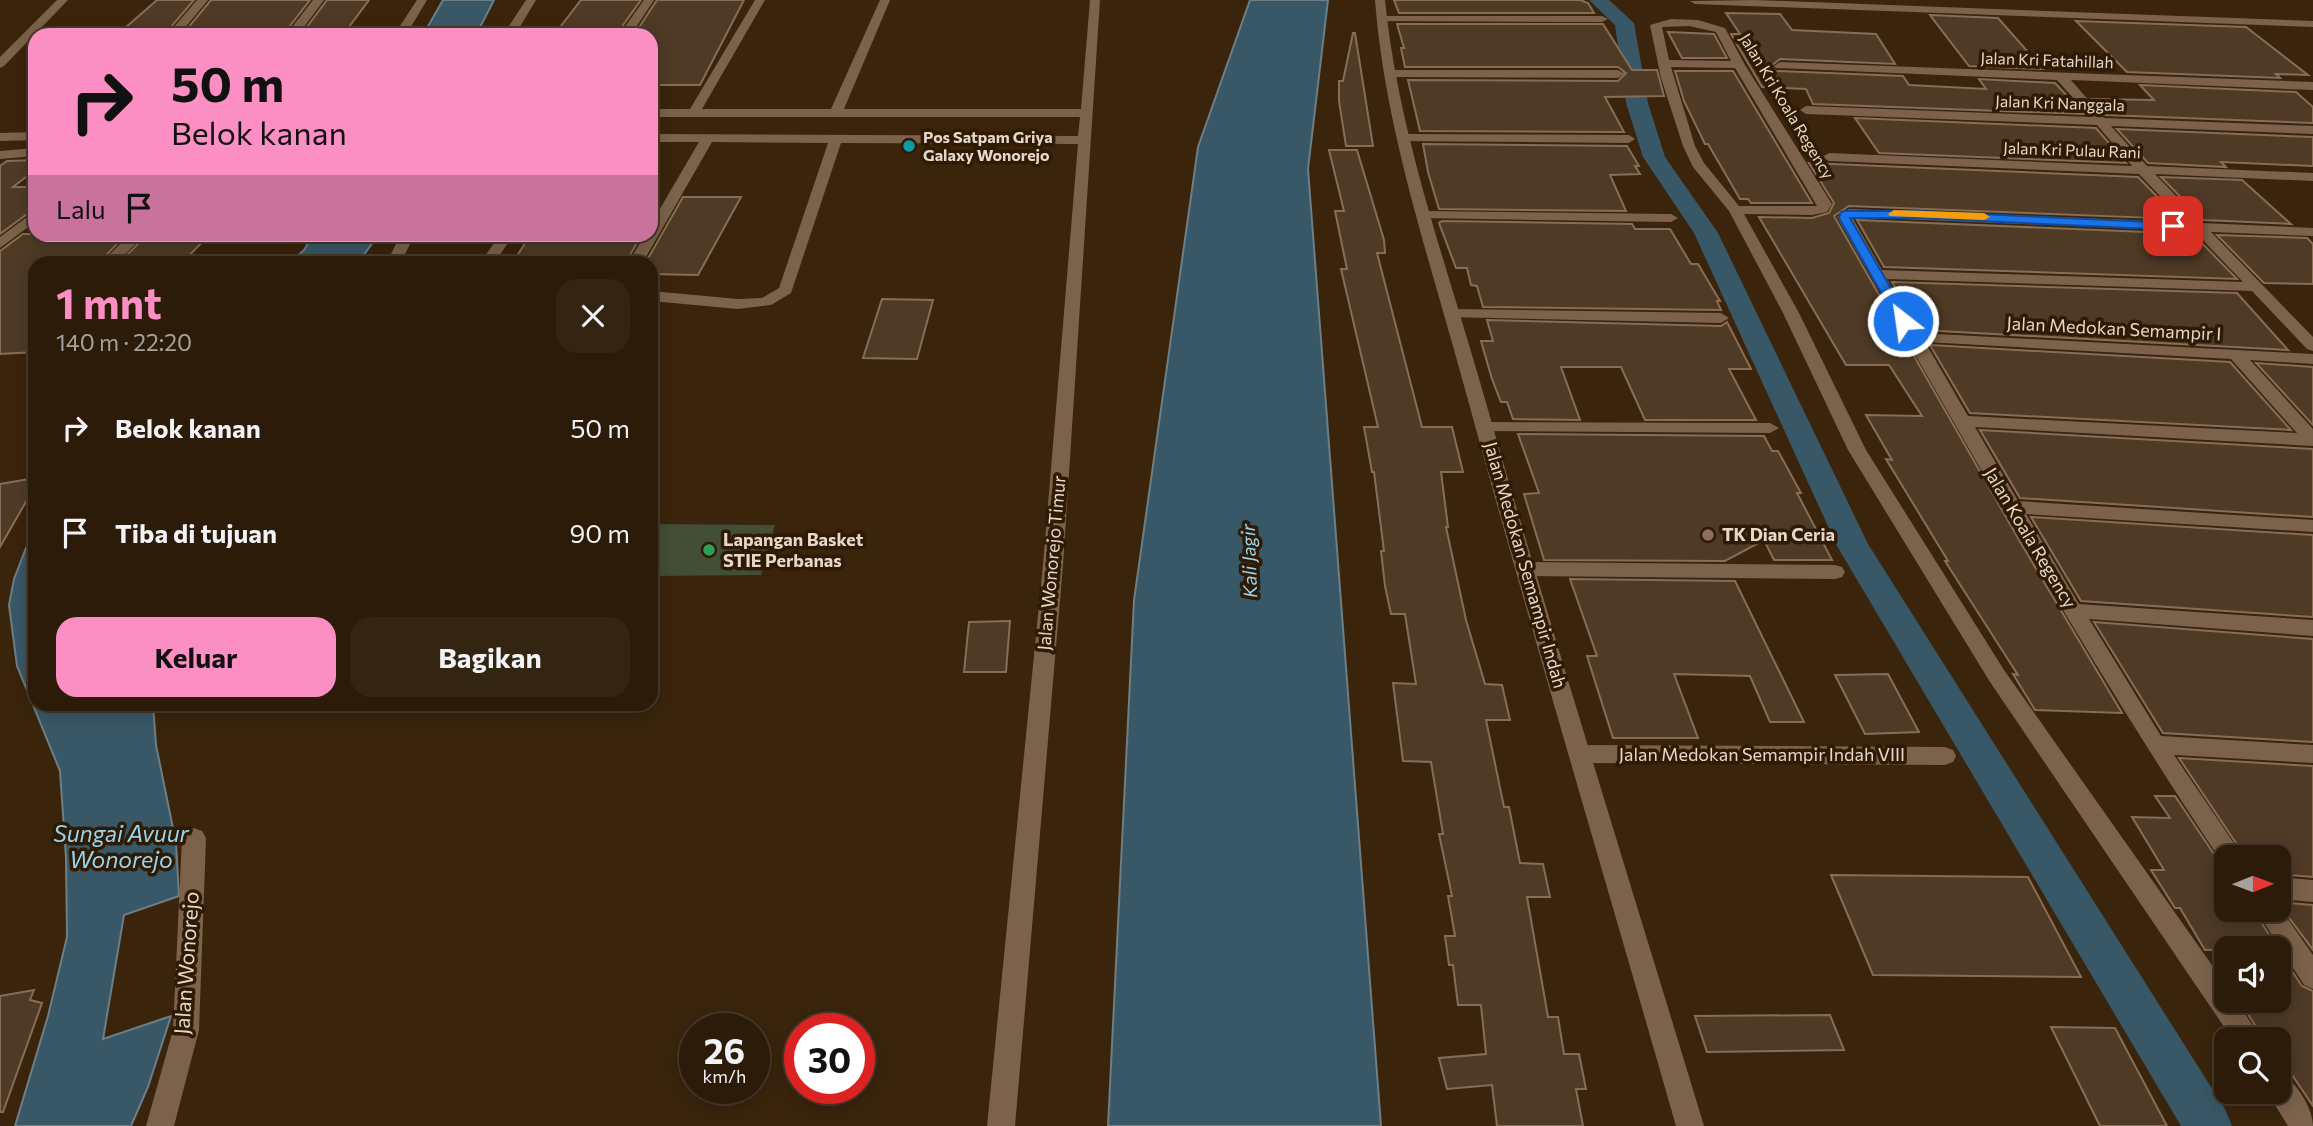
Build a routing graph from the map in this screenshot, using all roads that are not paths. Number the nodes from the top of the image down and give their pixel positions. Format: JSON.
{"nodes":[{"id":1,"x":63,"y":0,"type":"edge"},
{"id":2,"x":203,"y":0,"type":"edge"},
{"id":3,"x":319,"y":0,"type":"edge"},
{"id":4,"x":422,"y":0,"type":"edge"},
{"id":5,"x":531,"y":0,"type":"edge"},
{"id":6,"x":649,"y":0,"type":"edge"},
{"id":7,"x":760,"y":0,"type":"edge"},
{"id":8,"x":884,"y":0,"type":"edge"},
{"id":9,"x":1095,"y":0,"type":"edge"},
{"id":10,"x":1694,"y":0,"type":"edge"},
{"id":11,"x":1889,"y":4,"type":"edge"},
{"id":12,"x":2134,"y":5,"type":"dead end"},
{"id":13,"x":1380,"y":10,"type":"edge"},
{"id":14,"x":2245,"y":10,"type":"junction"},
{"id":15,"x":2313,"y":12,"type":"edge"},
{"id":16,"x":1602,"y":19,"type":"dead end"},
{"id":17,"x":2262,"y":22,"type":"junction"},
{"id":18,"x":2313,"y":24,"type":"edge"},
{"id":19,"x":1714,"y":26,"type":"junction"},
{"id":20,"x":35,"y":28,"type":"edge"},
{"id":21,"x":179,"y":28,"type":"edge"},
{"id":22,"x":297,"y":28,"type":"edge"},
{"id":23,"x":404,"y":28,"type":"edge"},
{"id":24,"x":513,"y":28,"type":"edge"},
{"id":25,"x":630,"y":28,"type":"edge"},
{"id":26,"x":28,"y":36,"type":"edge"},
{"id":27,"x":1665,"y":63,"type":"junction"},
{"id":28,"x":0,"y":64,"type":"edge"},
{"id":29,"x":1739,"y":65,"type":"junction"},
{"id":30,"x":1780,"y":65,"type":"dead end"},
{"id":31,"x":1391,"y":74,"type":"junction"},
{"id":32,"x":1618,"y":74,"type":"dead end"},
{"id":33,"x":2061,"y":76,"type":"junction"},
{"id":34,"x":2313,"y":86,"type":"edge"},
{"id":35,"x":1806,"y":110,"type":"dead end"},
{"id":36,"x":658,"y":113,"type":"edge"},
{"id":37,"x":694,"y":113,"type":"junction"},
{"id":38,"x":836,"y":113,"type":"junction"},
{"id":39,"x":1086,"y":113,"type":"junction"},
{"id":40,"x":952,"y":114,"type":"junction"},
{"id":41,"x":2103,"y":122,"type":"junction"},
{"id":42,"x":2313,"y":130,"type":"edge"},
{"id":43,"x":28,"y":136,"type":"edge"},
{"id":44,"x":0,"y":137,"type":"edge"},
{"id":45,"x":658,"y":138,"type":"edge"},
{"id":46,"x":708,"y":138,"type":"junction"},
{"id":47,"x":835,"y":138,"type":"junction"},
{"id":48,"x":944,"y":138,"type":"junction"},
{"id":49,"x":1404,"y":138,"type":"junction"},
{"id":50,"x":1084,"y":139,"type":"junction"},
{"id":51,"x":1629,"y":139,"type":"dead end"},
{"id":52,"x":28,"y":153,"type":"edge"},
{"id":53,"x":0,"y":155,"type":"edge"},
{"id":54,"x":1829,"y":157,"type":"dead end"},
{"id":55,"x":2144,"y":171,"type":"junction"},
{"id":56,"x":2313,"y":177,"type":"edge"},
{"id":57,"x":1735,"y":210,"type":"junction"},
{"id":58,"x":1425,"y":215,"type":"junction"},
{"id":59,"x":1671,"y":218,"type":"dead end"},
{"id":60,"x":28,"y":221,"type":"edge"},
{"id":61,"x":658,"y":224,"type":"edge"},
{"id":62,"x":2198,"y":228,"type":"junction"},
{"id":63,"x":2313,"y":232,"type":"edge"},
{"id":64,"x":130,"y":242,"type":"edge"},
{"id":65,"x":0,"y":244,"type":"edge"},
{"id":66,"x":115,"y":256,"type":"edge"},
{"id":67,"x":1877,"y":274,"type":"junction"},
{"id":68,"x":2255,"y":287,"type":"junction"},
{"id":69,"x":658,"y":297,"type":"edge"},
{"id":70,"x":1453,"y":313,"type":"junction"},
{"id":71,"x":1721,"y":318,"type":"dead end"},
{"id":72,"x":1912,"y":337,"type":"junction"},
{"id":73,"x":2313,"y":346,"type":"edge"},
{"id":74,"x":2236,"y":355,"type":"junction"},
{"id":75,"x":2313,"y":359,"type":"edge"},
{"id":76,"x":1964,"y":421,"type":"junction"},
{"id":77,"x":1484,"y":427,"type":"junction"},
{"id":78,"x":1770,"y":428,"type":"dead end"},
{"id":79,"x":2313,"y":440,"type":"edge"},
{"id":80,"x":2013,"y":508,"type":"junction"},
{"id":81,"x":2313,"y":526,"type":"edge"},
{"id":82,"x":1526,"y":569,"type":"junction"},
{"id":83,"x":1835,"y":572,"type":"dead end"},
{"id":84,"x":2073,"y":611,"type":"junction"},
{"id":85,"x":2313,"y":628,"type":"edge"},
{"id":86,"x":2155,"y":745,"type":"junction"},
{"id":87,"x":1580,"y":754,"type":"junction"},
{"id":88,"x":2313,"y":754,"type":"edge"},
{"id":89,"x":1944,"y":756,"type":"dead end"},
{"id":90,"x":194,"y":838,"type":"dead end"},
{"id":91,"x":2223,"y":845,"type":"edge"},
{"id":92,"x":2291,"y":889,"type":"edge"},
{"id":93,"x":2313,"y":891,"type":"edge"},
{"id":94,"x":2276,"y":922,"type":"edge"},
{"id":95,"x":2313,"y":977,"type":"edge"},
{"id":96,"x":2240,"y":1027,"type":"edge"},
{"id":97,"x":2290,"y":1104,"type":"edge"},
{"id":98,"x":160,"y":1126,"type":"edge"},
{"id":99,"x":1001,"y":1126,"type":"edge"},
{"id":100,"x":1690,"y":1126,"type":"edge"},
{"id":101,"x":2304,"y":1126,"type":"edge"}],
"edges":[{"from":1,"to":20,"type":"street"},
{"from":2,"to":21,"type":"street"},
{"from":3,"to":22,"type":"street"},
{"from":4,"to":23,"type":"street"},
{"from":5,"to":24,"type":"street"},
{"from":6,"to":25,"type":"street"},
{"from":7,"to":37,"type":"street"},
{"from":8,"to":38,"type":"street"},
{"from":9,"to":39,"type":"street","name":"Jalan Wonorejo Timur"},
{"from":10,"to":11,"type":"street"},
{"from":10,"to":19,"type":"street","name":"Jalan Kri Koala Regency"},
{"from":11,"to":17,"type":"street"},
{"from":12,"to":14,"type":"street"},
{"from":13,"to":16,"type":"street"},
{"from":13,"to":31,"type":"street","name":"Jalan Medokan Semampir Indah"},
{"from":14,"to":15,"type":"street"},
{"from":14,"to":17,"type":"street"},
{"from":17,"to":18,"type":"street"},
{"from":19,"to":27,"type":"street"},
{"from":19,"to":29,"type":"street","name":"Jalan Kri Koala Regency"},
{"from":26,"to":28,"type":"street"},
{"from":27,"to":29,"type":"street"},
{"from":27,"to":57,"type":"street"},
{"from":29,"to":57,"type":"street","name":"Jalan Kri Koala Regency"},
{"from":30,"to":33,"type":"street","name":"Jalan Kri Fatahillah"},
{"from":31,"to":32,"type":"street"},
{"from":31,"to":49,"type":"street","name":"Jalan Medokan Semampir Indah"},
{"from":33,"to":34,"type":"street","name":"Jalan Kri Fatahillah"},
{"from":33,"to":41,"type":"street"},
{"from":35,"to":41,"type":"street","name":"Jalan Kri Nanggala"},
{"from":36,"to":37,"type":"street"},
{"from":37,"to":38,"type":"street"},
{"from":38,"to":40,"type":"street"},
{"from":39,"to":40,"type":"street"},
{"from":39,"to":50,"type":"street","name":"Jalan Wonorejo Timur"},
{"from":40,"to":48,"type":"street"},
{"from":41,"to":42,"type":"street","name":"Jalan Kri Nanggala"},
{"from":41,"to":55,"type":"street"},
{"from":43,"to":44,"type":"street"},
{"from":45,"to":46,"type":"street"},
{"from":46,"to":47,"type":"street"},
{"from":46,"to":61,"type":"street"},
{"from":47,"to":48,"type":"street"},
{"from":47,"to":69,"type":"street"},
{"from":48,"to":50,"type":"street"},
{"from":49,"to":51,"type":"street"},
{"from":49,"to":58,"type":"street","name":"Jalan Medokan Semampir Indah"},
{"from":50,"to":99,"type":"street","name":"Jalan Wonorejo Timur"},
{"from":52,"to":53,"type":"street"},
{"from":54,"to":55,"type":"street","name":"Jalan Kri Pulau Rani"},
{"from":55,"to":56,"type":"street","name":"Jalan Kri Pulau Rani"},
{"from":55,"to":62,"type":"street"},
{"from":57,"to":96,"type":"street"},
{"from":58,"to":59,"type":"street"},
{"from":58,"to":70,"type":"street","name":"Jalan Medokan Semampir Indah"},
{"from":60,"to":65,"type":"street"},
{"from":62,"to":63,"type":"street"},
{"from":62,"to":67,"type":"street","name":"Jalan Koala Regency"},
{"from":62,"to":68,"type":"street"},
{"from":64,"to":66,"type":"street"},
{"from":67,"to":68,"type":"street"},
{"from":67,"to":72,"type":"street","name":"Jalan Koala Regency"},
{"from":68,"to":73,"type":"street"},
{"from":70,"to":71,"type":"street"},
{"from":70,"to":77,"type":"street","name":"Jalan Medokan Semampir Indah"},
{"from":72,"to":74,"type":"street","name":"Jalan Medokan Semampir I"},
{"from":72,"to":76,"type":"street","name":"Jalan Koala Regency"},
{"from":74,"to":75,"type":"street","name":"Jalan Medokan Semampir I"},
{"from":74,"to":79,"type":"street"},
{"from":76,"to":79,"type":"street"},
{"from":76,"to":80,"type":"street","name":"Jalan Koala Regency"},
{"from":77,"to":78,"type":"street"},
{"from":77,"to":82,"type":"street","name":"Jalan Medokan Semampir Indah"},
{"from":80,"to":81,"type":"street"},
{"from":80,"to":84,"type":"street","name":"Jalan Koala Regency"},
{"from":82,"to":83,"type":"street"},
{"from":82,"to":87,"type":"street","name":"Jalan Medokan Semampir Indah"},
{"from":84,"to":85,"type":"street"},
{"from":84,"to":86,"type":"street","name":"Jalan Koala Regency"},
{"from":86,"to":88,"type":"street"},
{"from":86,"to":91,"type":"street","name":"Jalan Koala Regency"},
{"from":87,"to":89,"type":"street","name":"Jalan Medokan Semampir Indah VIII"},
{"from":87,"to":100,"type":"street","name":"Jalan Medokan Semampir Indah"},
{"from":90,"to":98,"type":"street","name":"Jalan Wonorejo"},
{"from":92,"to":93,"type":"street"},
{"from":94,"to":95,"type":"street"},
{"from":97,"to":101,"type":"street"}]}
